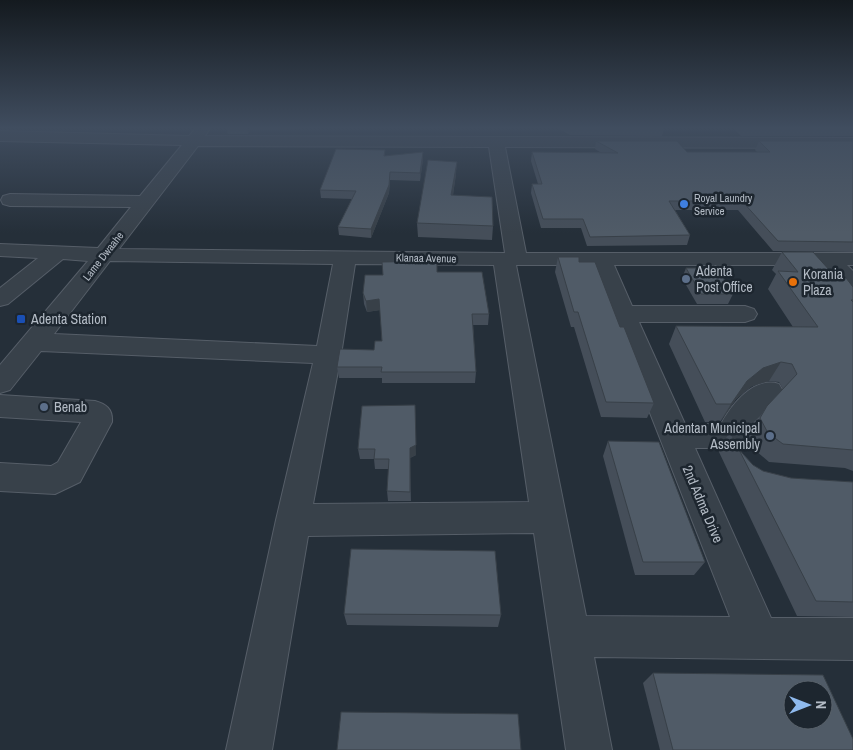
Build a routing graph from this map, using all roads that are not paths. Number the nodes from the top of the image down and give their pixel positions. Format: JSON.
{"nodes":[{"id":1,"x":176,"y":163,"type":"edge"},
{"id":2,"x":499,"y":163,"type":"edge"},
{"id":3,"x":10,"y":200,"type":"dead end"},
{"id":4,"x":146,"y":202,"type":"junction"},
{"id":5,"x":0,"y":250,"type":"edge"},
{"id":6,"x":58,"y":253,"type":"junction"},
{"id":7,"x":104,"y":255,"type":"junction"},
{"id":8,"x":345,"y":257,"type":"junction"},
{"id":9,"x":510,"y":259,"type":"junction"},
{"id":10,"x":829,"y":259,"type":"junction"},
{"id":11,"x":853,"y":259,"type":"edge"},
{"id":12,"x":601,"y":260,"type":"junction"},
{"id":13,"x":853,"y":284,"type":"edge"},
{"id":14,"x":3,"y":293,"type":"edge"},
{"id":15,"x":624,"y":314,"type":"junction"},
{"id":16,"x":745,"y":314,"type":"dead end"},
{"id":17,"x":34,"y":342,"type":"junction"},
{"id":18,"x":328,"y":355,"type":"junction"},
{"id":19,"x":0,"y":382,"type":"edge"},
{"id":20,"x":769,"y":391,"type":"dead end"},
{"id":21,"x":0,"y":406,"type":"edge"},
{"id":22,"x":674,"y":436,"type":"junction"},
{"id":23,"x":0,"y":477,"type":"edge"},
{"id":24,"x":548,"y":517,"type":"junction"},
{"id":25,"x":293,"y":520,"type":"junction"},
{"id":26,"x":568,"y":636,"type":"junction"},
{"id":27,"x":759,"y":638,"type":"junction"},
{"id":28,"x":853,"y":639,"type":"edge"},
{"id":29,"x":249,"y":750,"type":"edge"},
{"id":30,"x":589,"y":750,"type":"edge"}],
"edges":[{"from":1,"to":4,"type":"street","name":"Lame Dwaahe"},
{"from":2,"to":9,"type":"street"},
{"from":3,"to":4,"type":"street"},
{"from":4,"to":7,"type":"street","name":"Lame Dwaahe"},
{"from":5,"to":6,"type":"street","name":"Klanaa Avenue"},
{"from":6,"to":7,"type":"street","name":"Klanaa Avenue"},
{"from":6,"to":14,"type":"street"},
{"from":7,"to":8,"type":"street","name":"Klanaa Avenue"},
{"from":7,"to":17,"type":"street","name":"Lame Dwaahe"},
{"from":8,"to":9,"type":"street","name":"Klanaa Avenue"},
{"from":8,"to":18,"type":"street"},
{"from":9,"to":12,"type":"street","name":"Klanaa Avenue"},
{"from":9,"to":24,"type":"street"},
{"from":10,"to":11,"type":"street","name":"Klanaa Avenue"},
{"from":10,"to":12,"type":"street","name":"Klanaa Avenue"},
{"from":10,"to":13,"type":"street"},
{"from":12,"to":15,"type":"street","name":"2nd Adma Drive"},
{"from":15,"to":16,"type":"street"},
{"from":15,"to":22,"type":"street","name":"2nd Adma Drive"},
{"from":17,"to":18,"type":"street"},
{"from":17,"to":19,"type":"street","name":"Lame Dwaahe"},
{"from":18,"to":25,"type":"street"},
{"from":20,"to":22,"type":"street"},
{"from":21,"to":23,"type":"street"},
{"from":22,"to":27,"type":"street","name":"2nd Adma Drive"},
{"from":24,"to":25,"type":"street"},
{"from":24,"to":26,"type":"street"},
{"from":25,"to":29,"type":"street"},
{"from":26,"to":27,"type":"street"},
{"from":26,"to":30,"type":"street"},
{"from":27,"to":28,"type":"street"}]}
